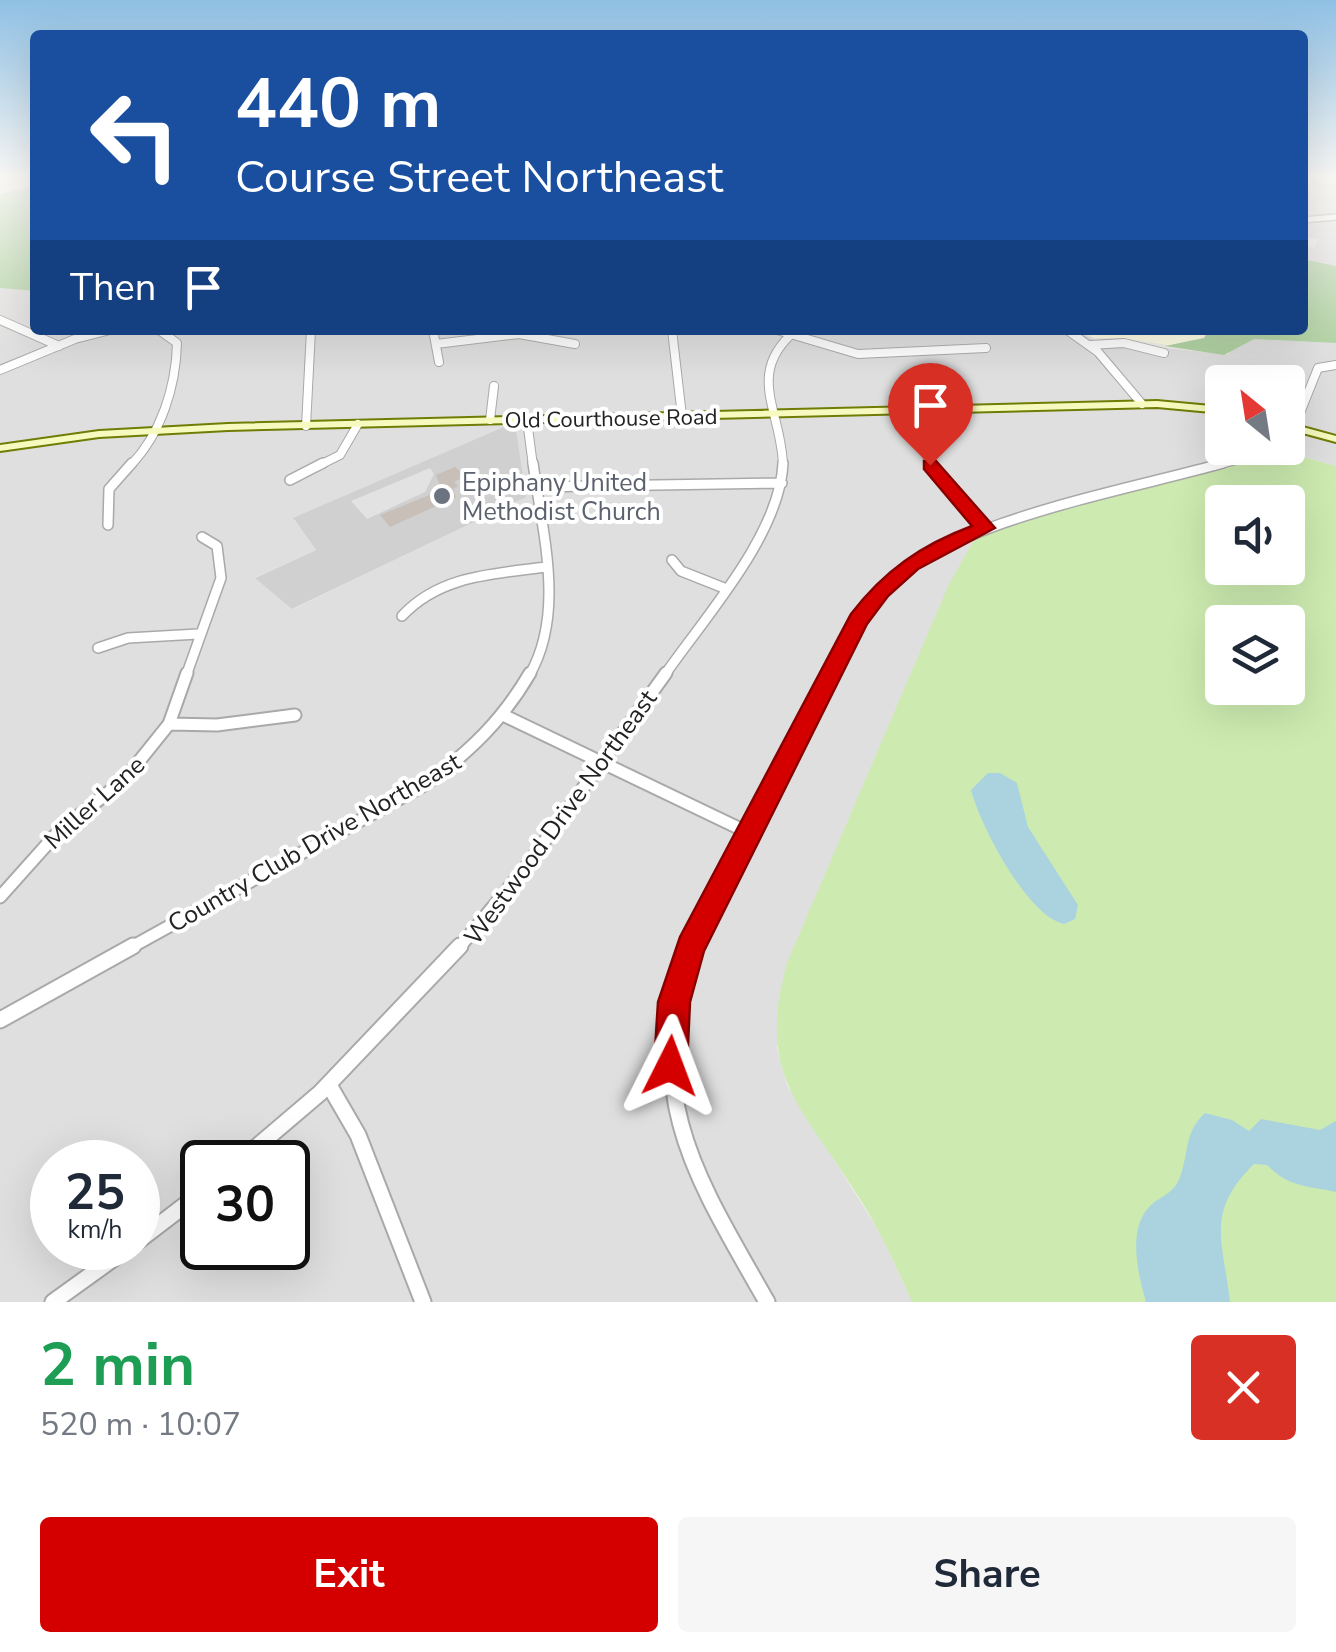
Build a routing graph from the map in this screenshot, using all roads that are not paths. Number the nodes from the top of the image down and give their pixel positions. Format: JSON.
{"nodes":[{"id":1,"x":0,"y":320,"type":"edge"},
{"id":2,"x":30,"y":333,"type":"edge"},
{"id":3,"x":34,"y":335,"type":"edge"},
{"id":4,"x":94,"y":335,"type":"edge"},
{"id":5,"x":167,"y":335,"type":"edge"},
{"id":6,"x":311,"y":335,"type":"edge"},
{"id":7,"x":435,"y":335,"type":"edge"},
{"id":8,"x":512,"y":335,"type":"edge"},
{"id":9,"x":546,"y":335,"type":"edge"},
{"id":10,"x":673,"y":335,"type":"edge"},
{"id":11,"x":788,"y":335,"type":"edge"},
{"id":12,"x":801,"y":335,"type":"edge"},
{"id":13,"x":1075,"y":335,"type":"edge"},
{"id":14,"x":436,"y":344,"type":"junction"},
{"id":15,"x":575,"y":344,"type":"dead end"},
{"id":16,"x":1090,"y":345,"type":"junction"},
{"id":17,"x":59,"y":346,"type":"junction"},
{"id":18,"x":986,"y":348,"type":"dead end"},
{"id":19,"x":1164,"y":353,"type":"dead end"},
{"id":20,"x":439,"y":362,"type":"dead end"},
{"id":21,"x":1336,"y":365,"type":"edge"},
{"id":22,"x":0,"y":370,"type":"edge"},
{"id":23,"x":494,"y":386,"type":"dead end"},
{"id":24,"x":1305,"y":398,"type":"edge"},
{"id":25,"x":1142,"y":404,"type":"junction"},
{"id":26,"x":1205,"y":409,"type":"edge"},
{"id":27,"x":904,"y":410,"type":"junction"},
{"id":28,"x":775,"y":414,"type":"junction"},
{"id":29,"x":682,"y":416,"type":"junction"},
{"id":30,"x":490,"y":420,"type":"junction"},
{"id":31,"x":527,"y":420,"type":"junction"},
{"id":32,"x":358,"y":424,"type":"junction"},
{"id":33,"x":306,"y":426,"type":"junction"},
{"id":34,"x":154,"y":431,"type":"junction"},
{"id":35,"x":1305,"y":431,"type":"edge"},
{"id":36,"x":1336,"y":439,"type":"edge"},
{"id":37,"x":0,"y":448,"type":"edge"},
{"id":38,"x":1217,"y":465,"type":"edge"},
{"id":39,"x":290,"y":480,"type":"dead end"},
{"id":40,"x":782,"y":483,"type":"junction"},
{"id":41,"x":534,"y":487,"type":"junction"},
{"id":42,"x":108,"y":525,"type":"dead end"},
{"id":43,"x":985,"y":528,"type":"junction"},
{"id":44,"x":202,"y":537,"type":"dead end"},
{"id":45,"x":672,"y":560,"type":"dead end"},
{"id":46,"x":546,"y":567,"type":"junction"},
{"id":47,"x":724,"y":588,"type":"junction"},
{"id":48,"x":402,"y":616,"type":"dead end"},
{"id":49,"x":198,"y":634,"type":"junction"},
{"id":50,"x":98,"y":648,"type":"dead end"},
{"id":51,"x":294,"y":715,"type":"dead end"},
{"id":52,"x":505,"y":716,"type":"junction"},
{"id":53,"x":169,"y":724,"type":"junction"},
{"id":54,"x":603,"y":762,"type":"junction"},
{"id":55,"x":748,"y":832,"type":"junction"},
{"id":56,"x":0,"y":896,"type":"edge"},
{"id":57,"x":0,"y":1020,"type":"edge"},
{"id":58,"x":329,"y":1084,"type":"junction"},
{"id":59,"x":264,"y":1140,"type":"edge"},
{"id":60,"x":180,"y":1209,"type":"edge"},
{"id":61,"x":160,"y":1224,"type":"edge"},
{"id":62,"x":97,"y":1270,"type":"edge"},
{"id":63,"x":53,"y":1302,"type":"edge"},
{"id":64,"x":423,"y":1302,"type":"edge"},
{"id":65,"x":767,"y":1302,"type":"edge"}],
"edges":[{"from":1,"to":2,"type":"street"},
{"from":3,"to":17,"type":"street"},
{"from":4,"to":17,"type":"street"},
{"from":5,"to":34,"type":"street"},
{"from":6,"to":33,"type":"street"},
{"from":7,"to":14,"type":"street"},
{"from":8,"to":14,"type":"street"},
{"from":9,"to":15,"type":"street"},
{"from":10,"to":29,"type":"street"},
{"from":11,"to":28,"type":"street","name":"Westwood Drive Northeast"},
{"from":12,"to":18,"type":"street"},
{"from":13,"to":16,"type":"street"},
{"from":14,"to":20,"type":"street"},
{"from":16,"to":19,"type":"street"},
{"from":16,"to":25,"type":"street"},
{"from":17,"to":22,"type":"street"},
{"from":21,"to":24,"type":"street"},
{"from":23,"to":30,"type":"street"},
{"from":25,"to":26,"type":"street","name":"Old Courthouse Road"},
{"from":25,"to":27,"type":"street","name":"Old Courthouse Road"},
{"from":27,"to":28,"type":"street","name":"Old Courthouse Road"},
{"from":27,"to":43,"type":"street"},
{"from":28,"to":29,"type":"street","name":"Old Courthouse Road"},
{"from":28,"to":40,"type":"street","name":"Westwood Drive Northeast"},
{"from":29,"to":31,"type":"street","name":"Old Courthouse Road"},
{"from":30,"to":31,"type":"street","name":"Old Courthouse Road"},
{"from":30,"to":32,"type":"street","name":"Old Courthouse Road"},
{"from":31,"to":41,"type":"street","name":"Country Club Drive Northeast"},
{"from":32,"to":33,"type":"street","name":"Old Courthouse Road"},
{"from":32,"to":39,"type":"street"},
{"from":33,"to":34,"type":"street","name":"Old Courthouse Road"},
{"from":34,"to":37,"type":"street","name":"Old Courthouse Road"},
{"from":34,"to":42,"type":"street"},
{"from":35,"to":36,"type":"street"},
{"from":38,"to":43,"type":"street"},
{"from":40,"to":41,"type":"street"},
{"from":40,"to":47,"type":"street","name":"Westwood Drive Northeast"},
{"from":41,"to":46,"type":"street","name":"Country Club Drive Northeast"},
{"from":43,"to":55,"type":"street"},
{"from":44,"to":49,"type":"street","name":"Miller Lane"},
{"from":45,"to":47,"type":"street"},
{"from":46,"to":48,"type":"street"},
{"from":46,"to":52,"type":"street","name":"Country Club Drive Northeast"},
{"from":47,"to":54,"type":"street","name":"Westwood Drive Northeast"},
{"from":49,"to":50,"type":"street"},
{"from":49,"to":53,"type":"street","name":"Miller Lane"},
{"from":51,"to":53,"type":"street"},
{"from":52,"to":54,"type":"street"},
{"from":52,"to":57,"type":"street","name":"Country Club Drive Northeast"},
{"from":53,"to":56,"type":"street","name":"Miller Lane"},
{"from":54,"to":55,"type":"street"},
{"from":54,"to":58,"type":"street","name":"Westwood Drive Northeast"},
{"from":55,"to":65,"type":"street"},
{"from":58,"to":59,"type":"street","name":"Westwood Drive Northeast"},
{"from":58,"to":64,"type":"street"},
{"from":60,"to":61,"type":"street"},
{"from":62,"to":63,"type":"street"}]}
